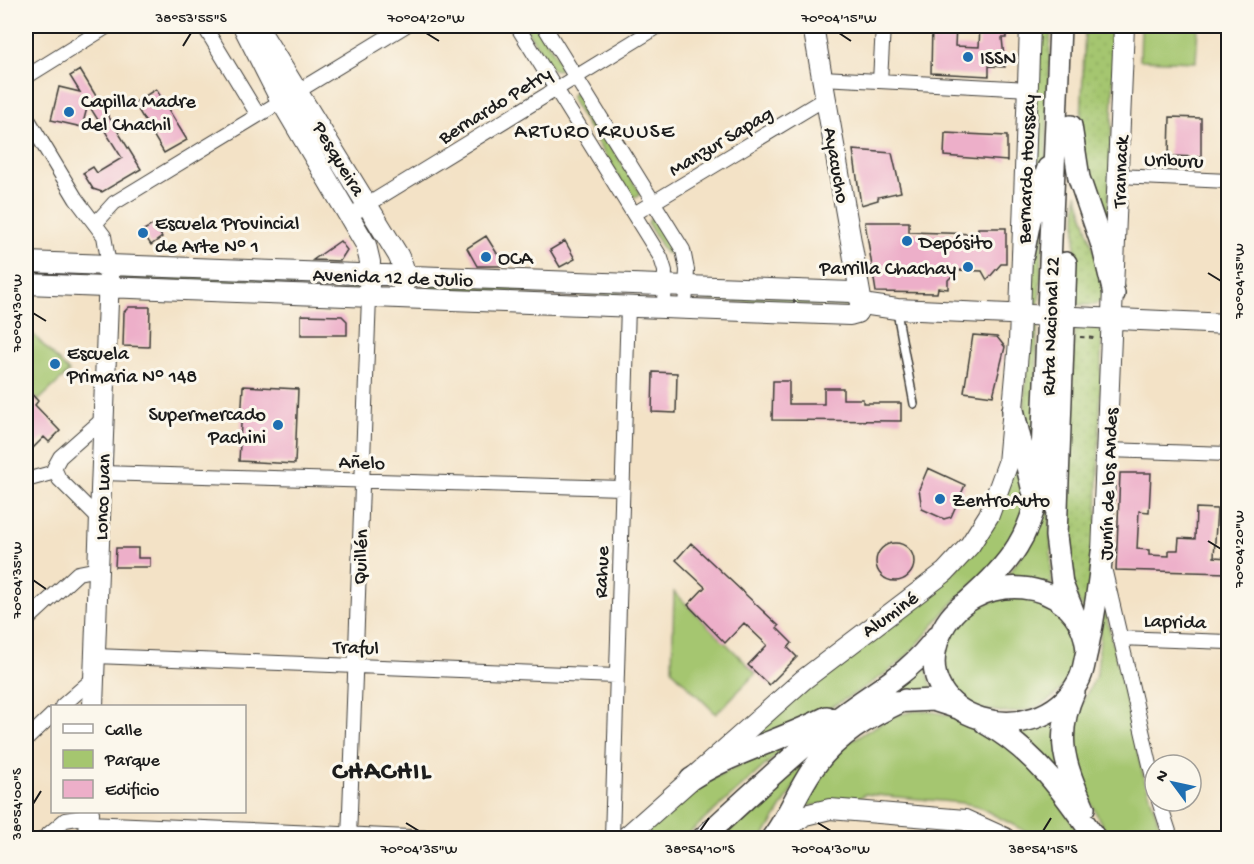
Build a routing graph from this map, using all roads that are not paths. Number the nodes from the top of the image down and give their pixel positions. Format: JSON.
{"nodes":[{"id":1,"x":108,"y":26,"type":"edge"},
{"id":2,"x":204,"y":26,"type":"edge"},
{"id":3,"x":243,"y":26,"type":"edge"},
{"id":4,"x":257,"y":26,"type":"edge"},
{"id":5,"x":405,"y":26,"type":"edge"},
{"id":6,"x":517,"y":26,"type":"edge"},
{"id":7,"x":544,"y":26,"type":"edge"},
{"id":8,"x":659,"y":26,"type":"edge"},
{"id":9,"x":813,"y":26,"type":"edge"},
{"id":10,"x":883,"y":26,"type":"edge"},
{"id":11,"x":1030,"y":26,"type":"edge"},
{"id":12,"x":1060,"y":26,"type":"edge"},
{"id":13,"x":1074,"y":26,"type":"edge"},
{"id":14,"x":1124,"y":26,"type":"edge"},
{"id":15,"x":576,"y":76,"type":"junction"},
{"id":16,"x":26,"y":77,"type":"edge"},
{"id":17,"x":822,"y":78,"type":"junction"},
{"id":18,"x":879,"y":81,"type":"junction"},
{"id":19,"x":556,"y":88,"type":"junction"},
{"id":20,"x":1028,"y":89,"type":"junction"},
{"id":21,"x":299,"y":90,"type":"junction"},
{"id":22,"x":826,"y":98,"type":"junction"},
{"id":23,"x":281,"y":101,"type":"junction"},
{"id":24,"x":258,"y":115,"type":"junction"},
{"id":25,"x":26,"y":116,"type":"edge"},
{"id":26,"x":1063,"y":130,"type":"junction"},
{"id":27,"x":1118,"y":176,"type":"junction"},
{"id":28,"x":1228,"y":181,"type":"edge"},
{"id":29,"x":654,"y":202,"type":"junction"},
{"id":30,"x":367,"y":204,"type":"junction"},
{"id":31,"x":634,"y":214,"type":"junction"},
{"id":32,"x":349,"y":216,"type":"junction"},
{"id":33,"x":95,"y":224,"type":"junction"},
{"id":34,"x":1023,"y":255,"type":"junction"},
{"id":35,"x":26,"y":262,"type":"edge"},
{"id":36,"x":109,"y":265,"type":"junction"},
{"id":37,"x":370,"y":275,"type":"junction"},
{"id":38,"x":403,"y":276,"type":"junction"},
{"id":39,"x":26,"y":284,"type":"edge"},
{"id":40,"x":665,"y":286,"type":"junction"},
{"id":41,"x":108,"y":287,"type":"junction"},
{"id":42,"x":686,"y":287,"type":"junction"},
{"id":43,"x":1114,"y":294,"type":"junction"},
{"id":44,"x":369,"y":297,"type":"junction"},
{"id":45,"x":403,"y":298,"type":"junction"},
{"id":46,"x":862,"y":304,"type":"junction"},
{"id":47,"x":628,"y":306,"type":"junction"},
{"id":48,"x":664,"y":308,"type":"junction"},
{"id":49,"x":686,"y":308,"type":"junction"},
{"id":50,"x":897,"y":309,"type":"junction"},
{"id":51,"x":1021,"y":313,"type":"junction"},
{"id":52,"x":1057,"y":316,"type":"junction"},
{"id":53,"x":1113,"y":319,"type":"junction"},
{"id":54,"x":1228,"y":324,"type":"edge"},
{"id":55,"x":914,"y":404,"type":"dead end"},
{"id":56,"x":1013,"y":410,"type":"junction"},
{"id":57,"x":103,"y":419,"type":"junction"},
{"id":58,"x":1107,"y":450,"type":"junction"},
{"id":59,"x":1228,"y":454,"type":"edge"},
{"id":60,"x":54,"y":472,"type":"junction"},
{"id":61,"x":101,"y":473,"type":"junction"},
{"id":62,"x":26,"y":480,"type":"edge"},
{"id":63,"x":362,"y":481,"type":"junction"},
{"id":64,"x":622,"y":488,"type":"junction"},
{"id":65,"x":1034,"y":511,"type":"junction"},
{"id":66,"x":100,"y":520,"type":"junction"},
{"id":67,"x":1102,"y":552,"type":"junction"},
{"id":68,"x":98,"y":569,"type":"junction"},
{"id":69,"x":968,"y":601,"type":"junction"},
{"id":70,"x":27,"y":616,"type":"edge"},
{"id":71,"x":1076,"y":616,"type":"junction"},
{"id":72,"x":942,"y":629,"type":"junction"},
{"id":73,"x":1119,"y":638,"type":"junction"},
{"id":74,"x":1228,"y":642,"type":"edge"},
{"id":75,"x":1087,"y":651,"type":"junction"},
{"id":76,"x":94,"y":656,"type":"junction"},
{"id":77,"x":355,"y":666,"type":"junction"},
{"id":78,"x":616,"y":676,"type":"junction"},
{"id":79,"x":94,"y":678,"type":"junction"},
{"id":80,"x":1077,"y":684,"type":"junction"},
{"id":81,"x":873,"y":694,"type":"junction"},
{"id":82,"x":905,"y":700,"type":"junction"},
{"id":83,"x":63,"y":705,"type":"edge"},
{"id":84,"x":93,"y":705,"type":"edge"},
{"id":85,"x":966,"y":712,"type":"junction"},
{"id":86,"x":51,"y":716,"type":"edge"},
{"id":87,"x":820,"y":733,"type":"junction"},
{"id":88,"x":26,"y":740,"type":"edge"},
{"id":89,"x":1147,"y":753,"type":"edge"},
{"id":90,"x":691,"y":779,"type":"junction"},
{"id":91,"x":1163,"y":813,"type":"edge"},
{"id":92,"x":89,"y":822,"type":"edge"},
{"id":93,"x":977,"y":831,"type":"edge"},
{"id":94,"x":349,"y":837,"type":"edge"},
{"id":95,"x":44,"y":838,"type":"edge"},
{"id":96,"x":433,"y":838,"type":"edge"},
{"id":97,"x":612,"y":838,"type":"edge"},
{"id":98,"x":625,"y":838,"type":"edge"},
{"id":99,"x":703,"y":838,"type":"edge"},
{"id":100,"x":772,"y":838,"type":"edge"},
{"id":101,"x":1005,"y":838,"type":"edge"},
{"id":102,"x":1096,"y":838,"type":"edge"},
{"id":103,"x":1171,"y":838,"type":"edge"}],
"edges":[{"from":1,"to":16,"type":"street"},
{"from":2,"to":24,"type":"street"},
{"from":3,"to":23,"type":"street","name":"Pesqueira"},
{"from":4,"to":21,"type":"street","name":"Pesqueira"},
{"from":5,"to":21,"type":"street"},
{"from":6,"to":19,"type":"street"},
{"from":7,"to":15,"type":"street"},
{"from":8,"to":15,"type":"street","name":"Bernardo Petry"},
{"from":9,"to":17,"type":"street","name":"Ayacucho"},
{"from":10,"to":18,"type":"street"},
{"from":11,"to":20,"type":"street","name":"Bernardo Houssay"},
{"from":12,"to":26,"type":"main road","name":"Ruta Nacional 22"},
{"from":13,"to":26,"type":"main road","name":"Ruta Nacional 22"},
{"from":14,"to":27,"type":"street","name":"Trannack"},
{"from":15,"to":19,"type":"street","name":"Bernardo Petry"},
{"from":15,"to":29,"type":"street"},
{"from":17,"to":18,"type":"street"},
{"from":17,"to":22,"type":"street","name":"Ayacucho"},
{"from":18,"to":20,"type":"street"},
{"from":19,"to":30,"type":"street","name":"Bernardo Petry"},
{"from":19,"to":31,"type":"street"},
{"from":20,"to":34,"type":"street","name":"Bernardo Houssay"},
{"from":21,"to":23,"type":"street"},
{"from":21,"to":30,"type":"street","name":"Pesqueira"},
{"from":22,"to":29,"type":"street","name":"Manzur Sapag"},
{"from":22,"to":46,"type":"street","name":"Ayacucho"},
{"from":23,"to":24,"type":"street"},
{"from":23,"to":32,"type":"street","name":"Pesqueira"},
{"from":24,"to":33,"type":"street"},
{"from":25,"to":33,"type":"street"},
{"from":26,"to":34,"type":"main road"},
{"from":26,"to":43,"type":"main road"},
{"from":26,"to":52,"type":"main road","name":"Ruta Nacional 22"},
{"from":27,"to":28,"type":"street","name":"Uriburu"},
{"from":27,"to":43,"type":"street","name":"Trannack"},
{"from":29,"to":31,"type":"street","name":"Manzur Sapag"},
{"from":29,"to":42,"type":"street"},
{"from":30,"to":32,"type":"street","name":"Bernardo Petry"},
{"from":30,"to":38,"type":"street","name":"Pesqueira"},
{"from":31,"to":40,"type":"street"},
{"from":32,"to":37,"type":"street","name":"Pesqueira"},
{"from":33,"to":36,"type":"street"},
{"from":34,"to":51,"type":"street","name":"Bernardo Houssay"},
{"from":35,"to":36,"type":"street","name":"Avenida 12 de Julio"},
{"from":36,"to":37,"type":"street","name":"Avenida 12 de Julio"},
{"from":36,"to":41,"type":"street","name":"Lonco Luan"},
{"from":37,"to":38,"type":"street","name":"Avenida 12 de Julio"},
{"from":37,"to":44,"type":"street","name":"Quillén"},
{"from":38,"to":40,"type":"street","name":"Avenida 12 de Julio"},
{"from":38,"to":45,"type":"street","name":"Pesqueira"},
{"from":39,"to":41,"type":"street","name":"Avenida 12 de Julio"},
{"from":40,"to":42,"type":"street","name":"Avenida 12 de Julio"},
{"from":40,"to":48,"type":"street"},
{"from":41,"to":44,"type":"street","name":"Avenida 12 de Julio"},
{"from":41,"to":57,"type":"street","name":"Lonco Luan"},
{"from":42,"to":46,"type":"street","name":"Avenida 12 de Julio"},
{"from":42,"to":49,"type":"street"},
{"from":43,"to":53,"type":"street","name":"Trannack"},
{"from":44,"to":45,"type":"street","name":"Avenida 12 de Julio"},
{"from":44,"to":63,"type":"street","name":"Quillén"},
{"from":45,"to":47,"type":"street","name":"Avenida 12 de Julio"},
{"from":46,"to":49,"type":"street","name":"Avenida 12 de Julio"},
{"from":46,"to":50,"type":"street","name":"Avenida 12 de Julio"},
{"from":47,"to":48,"type":"street","name":"Avenida 12 de Julio"},
{"from":47,"to":64,"type":"street","name":"Rahue"},
{"from":48,"to":49,"type":"street","name":"Avenida 12 de Julio"},
{"from":50,"to":51,"type":"street","name":"Avenida 12 de Julio"},
{"from":50,"to":55,"type":"lane"},
{"from":51,"to":52,"type":"street","name":"Avenida 12 de Julio"},
{"from":51,"to":56,"type":"street","name":"Aluminé"},
{"from":52,"to":53,"type":"street","name":"Avenida 12 de Julio"},
{"from":52,"to":65,"type":"main road","name":"Ruta Nacional 22"},
{"from":52,"to":71,"type":"main road","name":"Ruta Nacional 22"},
{"from":53,"to":54,"type":"street","name":"Avenida 12 de Julio"},
{"from":53,"to":58,"type":"street","name":"Junín de los Andes"},
{"from":56,"to":65,"type":"main road"},
{"from":56,"to":90,"type":"street","name":"Aluminé"},
{"from":57,"to":60,"type":"street"},
{"from":57,"to":61,"type":"street","name":"Lonco Luan"},
{"from":58,"to":59,"type":"street"},
{"from":58,"to":67,"type":"street","name":"Junín de los Andes"},
{"from":60,"to":62,"type":"street"},
{"from":60,"to":66,"type":"street"},
{"from":61,"to":63,"type":"street","name":"Añelo"},
{"from":61,"to":66,"type":"street","name":"Lonco Luan"},
{"from":63,"to":64,"type":"street","name":"Añelo"},
{"from":63,"to":77,"type":"street","name":"Quillén"},
{"from":64,"to":78,"type":"street","name":"Rahue"},
{"from":65,"to":69,"type":"main road","name":"Ruta Nacional 22"},
{"from":66,"to":68,"type":"street","name":"Lonco Luan"},
{"from":67,"to":73,"type":"street","name":"Junín de los Andes"},
{"from":67,"to":75,"type":"main road"},
{"from":68,"to":70,"type":"street"},
{"from":68,"to":76,"type":"street","name":"Lonco Luan"},
{"from":69,"to":71,"type":"main road"},
{"from":69,"to":72,"type":"main road"},
{"from":71,"to":75,"type":"main road"},
{"from":72,"to":81,"type":"main road"},
{"from":72,"to":85,"type":"main road"},
{"from":73,"to":74,"type":"street","name":"Laprida"},
{"from":73,"to":89,"type":"street","name":"Junín de los Andes"},
{"from":75,"to":80,"type":"main road"},
{"from":76,"to":77,"type":"street","name":"Traful"},
{"from":76,"to":79,"type":"street","name":"Lonco Luan"},
{"from":77,"to":78,"type":"street","name":"Traful"},
{"from":77,"to":94,"type":"street","name":"Quillén"},
{"from":78,"to":97,"type":"street","name":"Rahue"},
{"from":79,"to":83,"type":"street"},
{"from":79,"to":84,"type":"street","name":"Lonco Luan"},
{"from":80,"to":85,"type":"main road"},
{"from":80,"to":102,"type":"main road"},
{"from":81,"to":87,"type":"main road"},
{"from":81,"to":90,"type":"main road"},
{"from":82,"to":85,"type":"main road"},
{"from":82,"to":87,"type":"main road"},
{"from":82,"to":100,"type":"main road"},
{"from":85,"to":102,"type":"main road"},
{"from":86,"to":88,"type":"street"},
{"from":87,"to":99,"type":"main road"},
{"from":90,"to":98,"type":"street","name":"Aluminé"},
{"from":91,"to":103,"type":"street"},
{"from":92,"to":94,"type":"street"},
{"from":92,"to":95,"type":"street"},
{"from":93,"to":100,"type":"street"},
{"from":93,"to":101,"type":"street"},
{"from":94,"to":96,"type":"street"}]}
